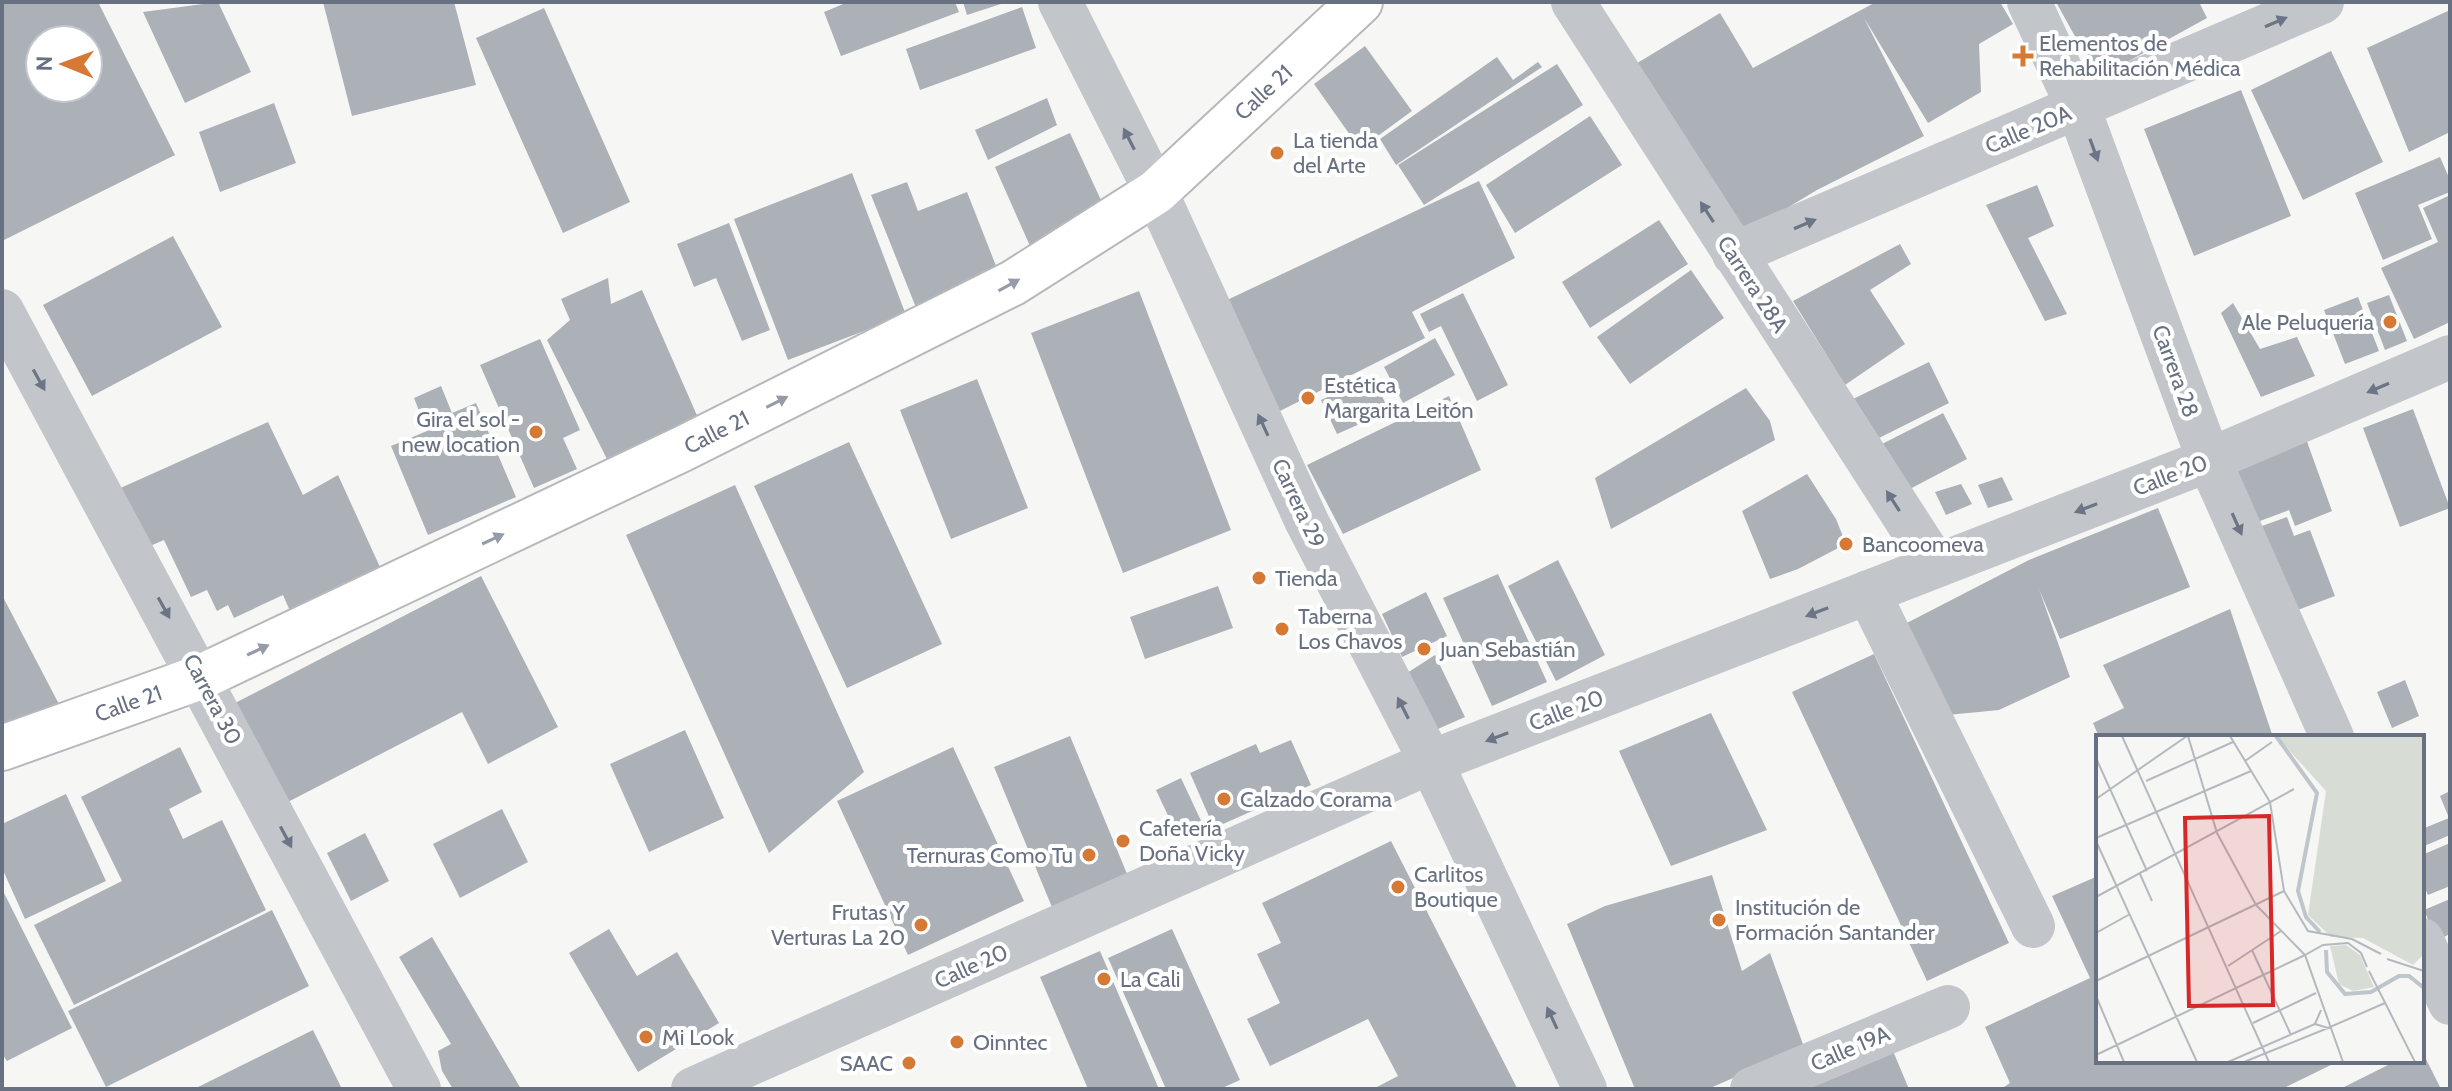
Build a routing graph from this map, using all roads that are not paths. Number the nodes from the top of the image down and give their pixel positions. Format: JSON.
{"nodes":[{"id":1,"x":1060,"y":2,"type":"edge"},
{"id":2,"x":1360,"y":2,"type":"edge"},
{"id":3,"x":1573,"y":2,"type":"edge"},
{"id":4,"x":2029,"y":2,"type":"edge"},
{"id":5,"x":2322,"y":2,"type":"edge"},
{"id":6,"x":2078,"y":107,"type":"junction"},
{"id":7,"x":1156,"y":192,"type":"junction"},
{"id":8,"x":1734,"y":254,"type":"junction"},
{"id":9,"x":2,"y":311,"type":"edge"},
{"id":10,"x":2450,"y":357,"type":"edge"},
{"id":11,"x":2209,"y":460,"type":"junction"},
{"id":12,"x":1936,"y":566,"type":"junction"},
{"id":13,"x":1868,"y":592,"type":"junction"},
{"id":14,"x":201,"y":677,"type":"junction"},
{"id":15,"x":2331,"y":735,"type":"edge"},
{"id":16,"x":2,"y":748,"type":"edge"},
{"id":17,"x":1431,"y":762,"type":"junction"},
{"id":18,"x":2033,"y":926,"type":"dead end"},
{"id":19,"x":2424,"y":944,"type":"edge"},
{"id":20,"x":2450,"y":1003,"type":"edge"},
{"id":21,"x":1948,"y":1007,"type":"dead end"},
{"id":22,"x":419,"y":1089,"type":"edge"},
{"id":23,"x":693,"y":1089,"type":"edge"},
{"id":24,"x":1585,"y":1089,"type":"edge"},
{"id":25,"x":1752,"y":1089,"type":"edge"}],
"edges":[{"from":7,"to":1,"type":"street","name":"Carrera 29","one_way":true},
{"from":2,"to":7,"type":"main road","name":"Calle 21"},
{"from":8,"to":3,"type":"street","name":"Carrera 28A","one_way":true},
{"from":4,"to":6,"type":"street","name":"Carrera 28"},
{"from":6,"to":5,"type":"street","name":"Calle 20A","one_way":true},
{"from":8,"to":6,"type":"street","name":"Calle 20A","one_way":true},
{"from":6,"to":11,"type":"street","name":"Carrera 28","one_way":true},
{"from":14,"to":7,"type":"main road","name":"Calle 21","one_way":true},
{"from":17,"to":7,"type":"street","name":"Carrera 29","one_way":true},
{"from":12,"to":8,"type":"street","name":"Carrera 28A","one_way":true},
{"from":9,"to":14,"type":"street","name":"Carrera 30","one_way":true},
{"from":10,"to":11,"type":"street","name":"Calle 20","one_way":true},
{"from":11,"to":12,"type":"street","name":"Calle 20","one_way":true},
{"from":11,"to":15,"type":"street","name":"Carrera 28","one_way":true},
{"from":12,"to":13,"type":"street","name":"Calle 20"},
{"from":13,"to":17,"type":"street","name":"Calle 20","one_way":true},
{"from":13,"to":18,"type":"street"},
{"from":14,"to":16,"type":"main road","name":"Calle 21"},
{"from":14,"to":22,"type":"street","name":"Carrera 30","one_way":true},
{"from":17,"to":23,"type":"street","name":"Calle 20"},
{"from":24,"to":17,"type":"street","name":"Carrera 29","one_way":true},
{"from":19,"to":20,"type":"street"},
{"from":21,"to":25,"type":"street","name":"Calle 19A"}]}
